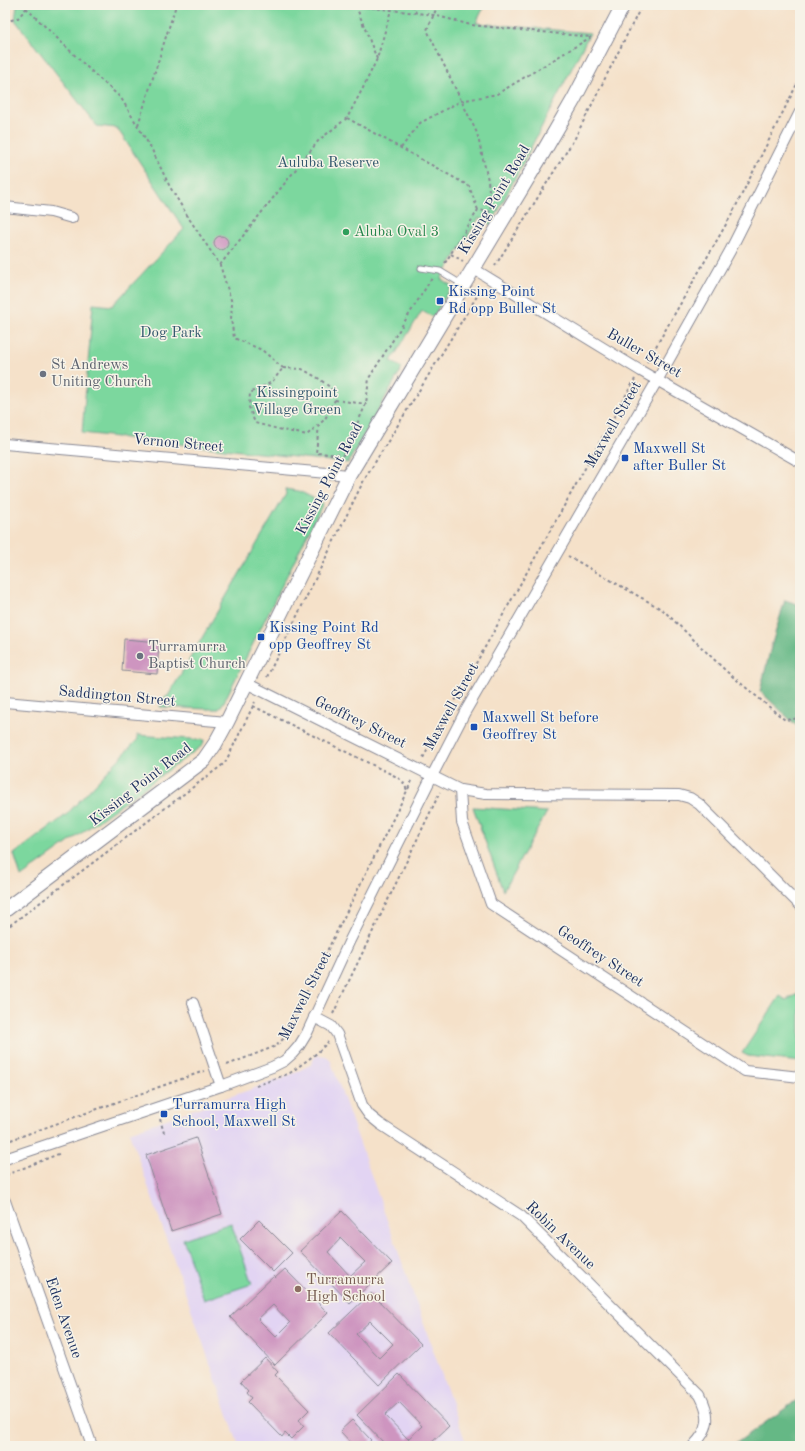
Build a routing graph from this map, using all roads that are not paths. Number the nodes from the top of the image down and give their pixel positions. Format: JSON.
{"nodes":[{"id":1,"x":623,"y":5,"type":"edge"},
{"id":2,"x":800,"y":112,"type":"edge"},
{"id":3,"x":5,"y":207,"type":"edge"},
{"id":4,"x":72,"y":218,"type":"dead end"},
{"id":5,"x":470,"y":267,"type":"junction"},
{"id":6,"x":421,"y":268,"type":"dead end"},
{"id":7,"x":464,"y":286,"type":"junction"},
{"id":8,"x":658,"y":379,"type":"junction"},
{"id":9,"x":5,"y":444,"type":"edge"},
{"id":10,"x":800,"y":462,"type":"edge"},
{"id":11,"x":349,"y":475,"type":"junction"},
{"id":12,"x":246,"y":683,"type":"junction"},
{"id":13,"x":5,"y":702,"type":"edge"},
{"id":14,"x":227,"y":722,"type":"junction"},
{"id":15,"x":432,"y":776,"type":"junction"},
{"id":16,"x":460,"y":790,"type":"junction"},
{"id":17,"x":800,"y":905,"type":"edge"},
{"id":18,"x":5,"y":910,"type":"edge"},
{"id":19,"x":193,"y":1003,"type":"dead end"},
{"id":20,"x":314,"y":1017,"type":"junction"},
{"id":21,"x":800,"y":1077,"type":"edge"},
{"id":22,"x":221,"y":1086,"type":"junction"},
{"id":23,"x":5,"y":1159,"type":"edge"},
{"id":24,"x":5,"y":1201,"type":"edge"},
{"id":25,"x":92,"y":1446,"type":"edge"},
{"id":26,"x":692,"y":1446,"type":"edge"}],
"edges":[{"from":1,"to":5,"type":"street","name":"Kissing Point Road"},
{"from":2,"to":8,"type":"street","name":"Maxwell Street"},
{"from":3,"to":4,"type":"street"},
{"from":5,"to":7,"type":"street","name":"Kissing Point Road"},
{"from":5,"to":8,"type":"street","name":"Buller Street"},
{"from":6,"to":7,"type":"lane"},
{"from":7,"to":11,"type":"street","name":"Kissing Point Road"},
{"from":8,"to":10,"type":"street","name":"Buller Street"},
{"from":8,"to":15,"type":"street","name":"Maxwell Street"},
{"from":9,"to":11,"type":"street","name":"Vernon Street"},
{"from":11,"to":12,"type":"street","name":"Kissing Point Road"},
{"from":12,"to":14,"type":"street","name":"Kissing Point Road"},
{"from":12,"to":15,"type":"street","name":"Geoffrey Street"},
{"from":13,"to":14,"type":"street","name":"Saddington Street"},
{"from":14,"to":18,"type":"street","name":"Kissing Point Road"},
{"from":15,"to":16,"type":"street","name":"Geoffrey Street"},
{"from":15,"to":20,"type":"street","name":"Maxwell Street"},
{"from":16,"to":17,"type":"street","name":"Geoffrey Street"},
{"from":16,"to":21,"type":"street","name":"Geoffrey Street"},
{"from":19,"to":22,"type":"street"},
{"from":20,"to":22,"type":"street","name":"Maxwell Street"},
{"from":20,"to":26,"type":"street","name":"Robin Avenue"},
{"from":22,"to":23,"type":"street","name":"Maxwell Street"},
{"from":24,"to":25,"type":"street","name":"Eden Avenue"}]}
